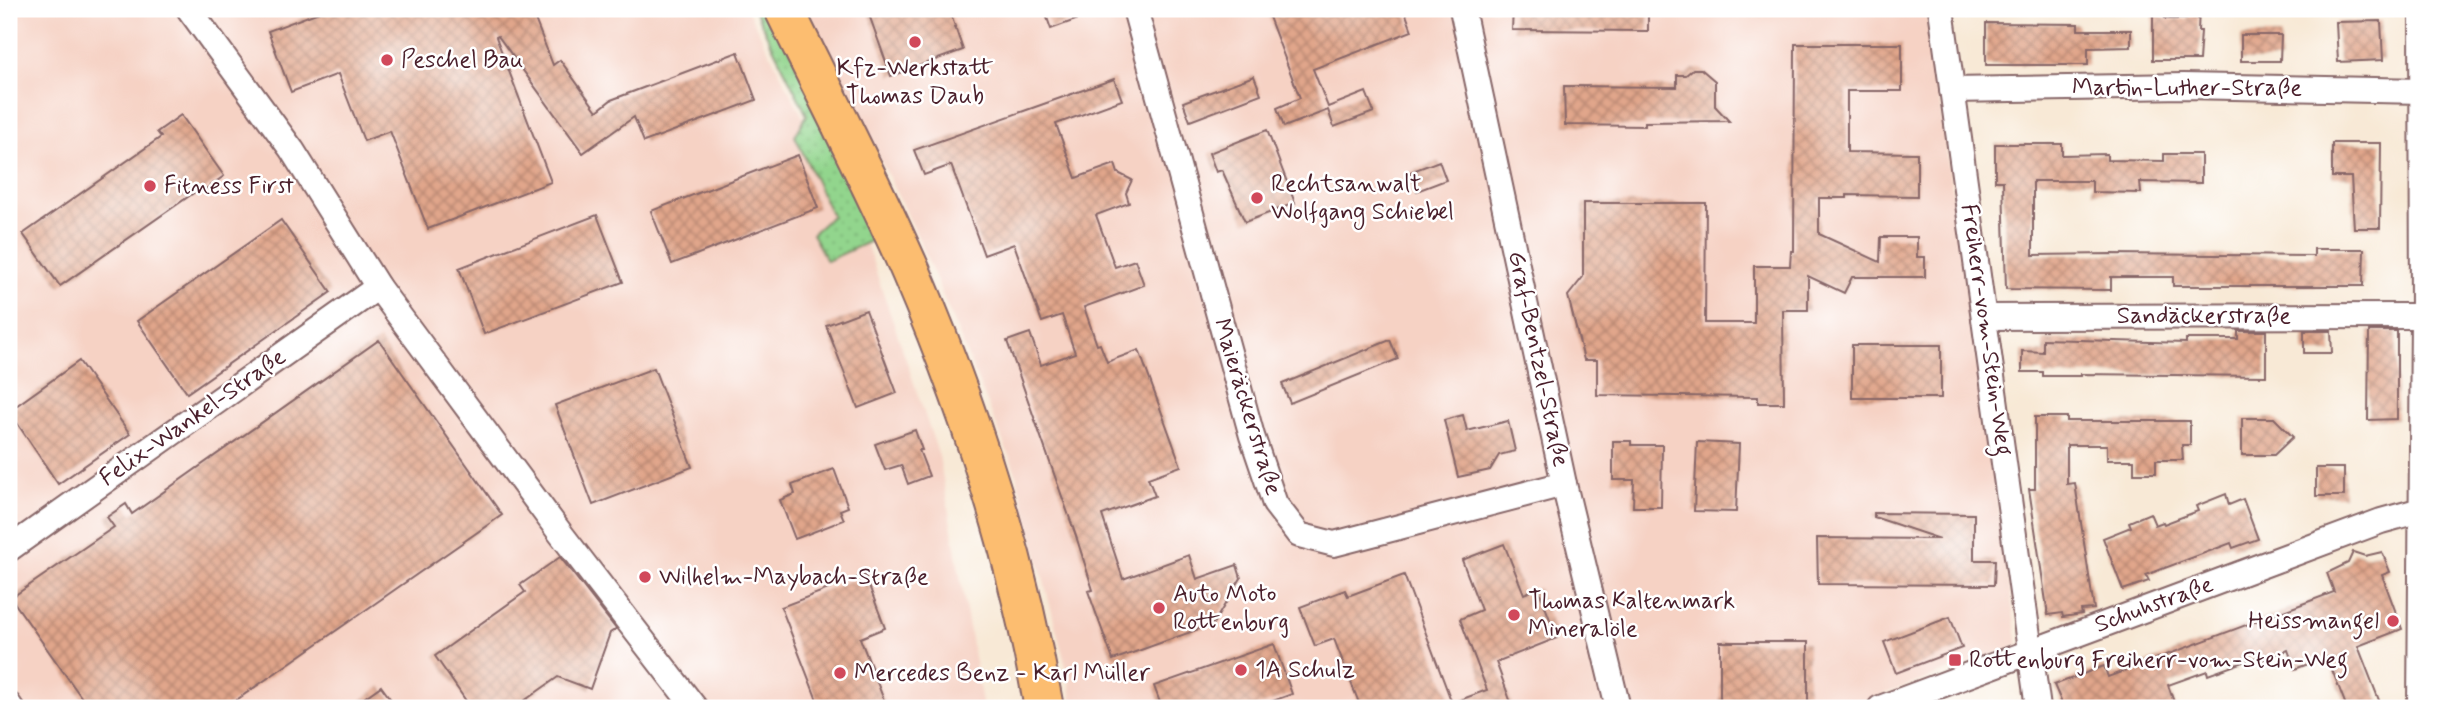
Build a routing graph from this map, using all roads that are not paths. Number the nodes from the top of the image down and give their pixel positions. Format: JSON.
{"nodes":[{"id":1,"x":189,"y":9,"type":"edge"},
{"id":2,"x":784,"y":9,"type":"edge"},
{"id":3,"x":1135,"y":9,"type":"edge"},
{"id":4,"x":1462,"y":9,"type":"edge"},
{"id":5,"x":1941,"y":9,"type":"edge"},
{"id":6,"x":2422,"y":9,"type":"edge"},
{"id":7,"x":1952,"y":90,"type":"junction"},
{"id":8,"x":2422,"y":91,"type":"junction"},
{"id":9,"x":378,"y":287,"type":"junction"},
{"id":10,"x":2423,"y":316,"type":"junction"},
{"id":11,"x":1985,"y":317,"type":"junction"},
{"id":12,"x":1564,"y":484,"type":"junction"},
{"id":13,"x":2426,"y":510,"type":"edge"},
{"id":14,"x":9,"y":550,"type":"edge"},
{"id":15,"x":2028,"y":652,"type":"junction"},
{"id":16,"x":695,"y":708,"type":"edge"},
{"id":17,"x":1044,"y":708,"type":"edge"},
{"id":18,"x":1618,"y":708,"type":"edge"},
{"id":19,"x":1880,"y":708,"type":"edge"},
{"id":20,"x":2038,"y":708,"type":"edge"},
{"id":21,"x":2420,"y":708,"type":"edge"}],
"edges":[{"from":1,"to":9,"type":"street"},
{"from":2,"to":17,"type":"main road"},
{"from":3,"to":12,"type":"street","name":"Maieräckerstraße"},
{"from":4,"to":12,"type":"street","name":"Graf-Bentzel-Straße"},
{"from":5,"to":7,"type":"street","name":"Freiherr-vom-Stein-Weg"},
{"from":6,"to":8,"type":"street"},
{"from":7,"to":8,"type":"street","name":"Martin-Luther-Straße"},
{"from":7,"to":11,"type":"street","name":"Freiherr-vom-Stein-Weg"},
{"from":8,"to":10,"type":"street"},
{"from":9,"to":14,"type":"street","name":"Felix-Wankel-Straße"},
{"from":9,"to":16,"type":"street"},
{"from":10,"to":11,"type":"street","name":"Sandäckerstraße"},
{"from":10,"to":13,"type":"street"},
{"from":11,"to":15,"type":"street","name":"Freiherr-vom-Stein-Weg"},
{"from":12,"to":18,"type":"street","name":"Graf-Bentzel-Straße"},
{"from":13,"to":15,"type":"street","name":"Schuhstraße"},
{"from":13,"to":21,"type":"street"},
{"from":15,"to":19,"type":"street","name":"Schuhstraße"},
{"from":15,"to":20,"type":"street","name":"Freiherr-vom-Stein-Weg"}]}
